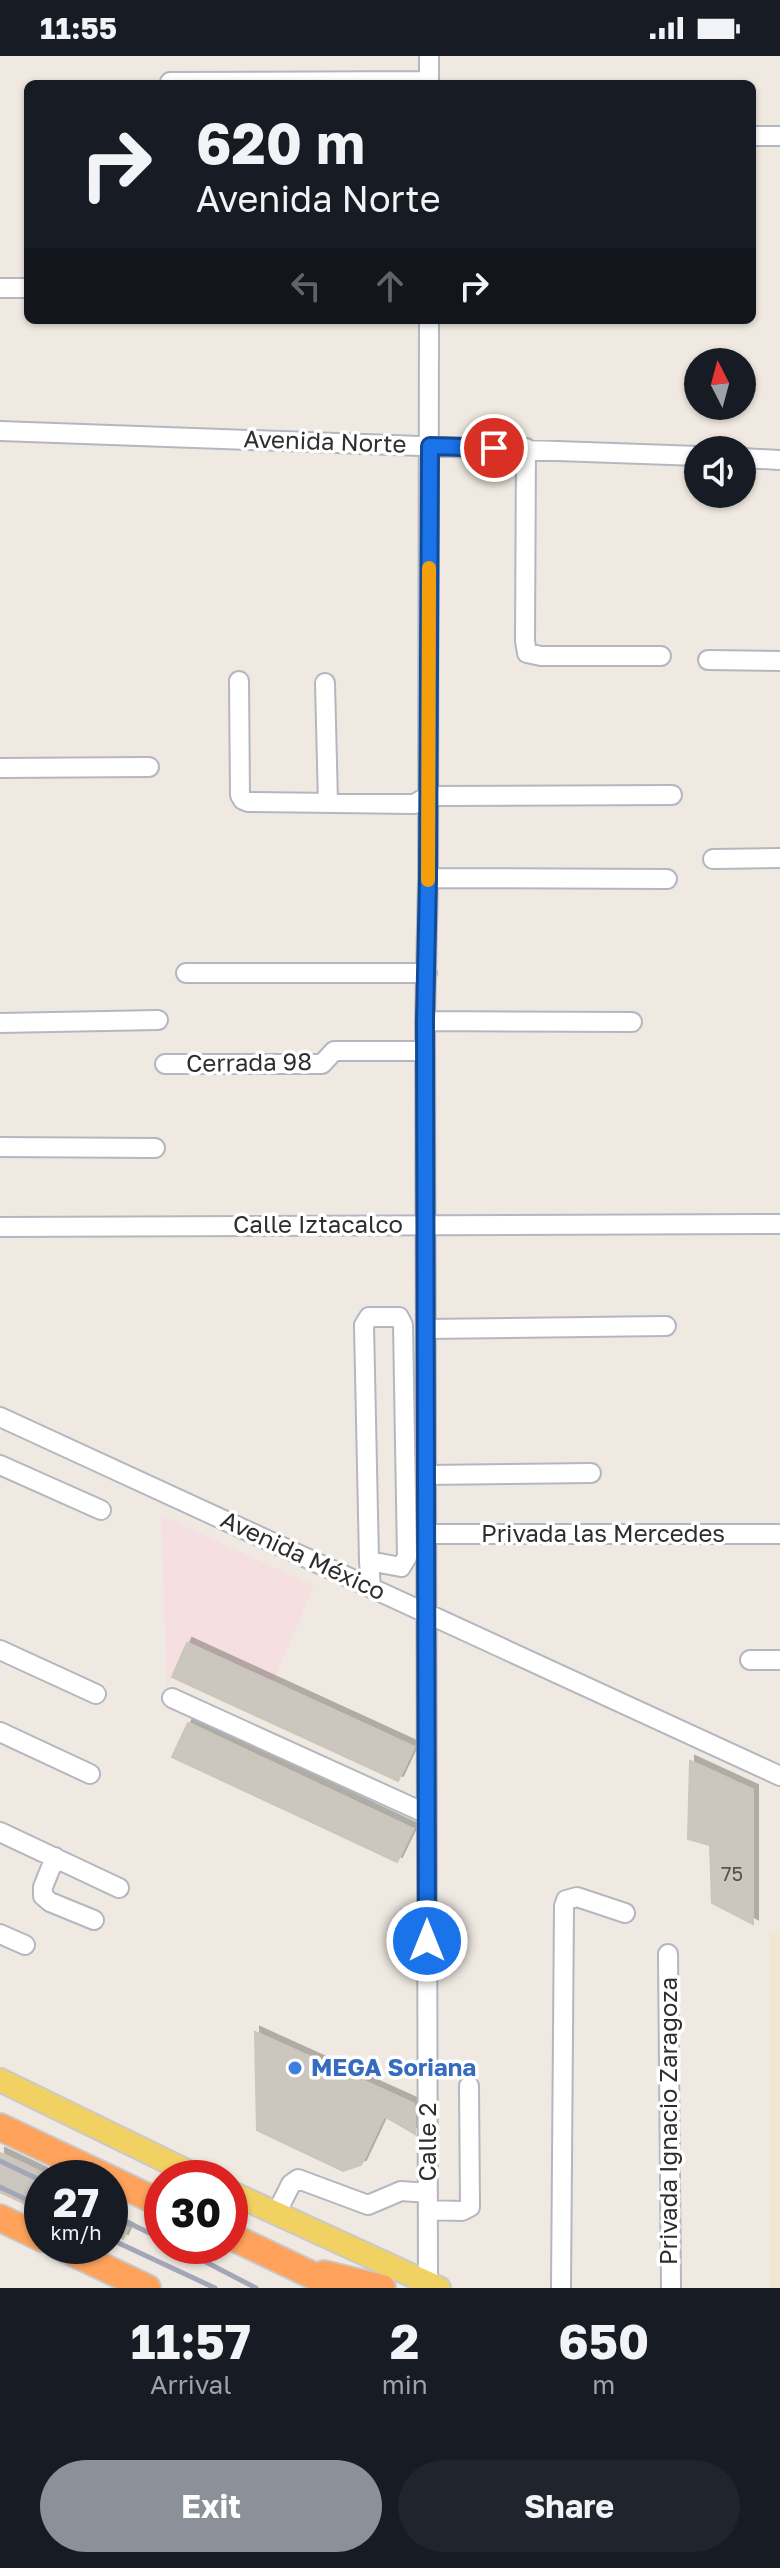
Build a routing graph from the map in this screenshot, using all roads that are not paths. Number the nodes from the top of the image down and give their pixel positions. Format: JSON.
{"nodes":[{"id":1,"x":429,"y":56,"type":"edge"},
{"id":2,"x":429,"y":80,"type":"edge"},
{"id":3,"x":756,"y":136,"type":"edge"},
{"id":4,"x":780,"y":136,"type":"edge"},
{"id":5,"x":0,"y":288,"type":"edge"},
{"id":6,"x":24,"y":288,"type":"edge"},
{"id":7,"x":429,"y":324,"type":"edge"},
{"id":8,"x":0,"y":431,"type":"edge"},
{"id":9,"x":430,"y":446,"type":"junction"},
{"id":10,"x":526,"y":448,"type":"junction"},
{"id":11,"x":684,"y":455,"type":"edge"},
{"id":12,"x":756,"y":459,"type":"edge"},
{"id":13,"x":780,"y":460,"type":"edge"},
{"id":14,"x":661,"y":656,"type":"dead end"},
{"id":15,"x":708,"y":660,"type":"dead end"},
{"id":16,"x":780,"y":661,"type":"edge"},
{"id":17,"x":239,"y":681,"type":"dead end"},
{"id":18,"x":325,"y":683,"type":"dead end"},
{"id":19,"x":149,"y":767,"type":"dead end"},
{"id":20,"x":0,"y":768,"type":"edge"},
{"id":21,"x":672,"y":795,"type":"dead end"},
{"id":22,"x":428,"y":796,"type":"junction"},
{"id":23,"x":328,"y":803,"type":"junction"},
{"id":24,"x":780,"y":858,"type":"edge"},
{"id":25,"x":713,"y":859,"type":"dead end"},
{"id":26,"x":428,"y":878,"type":"junction"},
{"id":27,"x":667,"y":879,"type":"dead end"},
{"id":28,"x":186,"y":973,"type":"dead end"},
{"id":29,"x":427,"y":973,"type":"junction"},
{"id":30,"x":158,"y":1020,"type":"dead end"},
{"id":31,"x":425,"y":1021,"type":"junction"},
{"id":32,"x":632,"y":1022,"type":"dead end"},
{"id":33,"x":0,"y":1023,"type":"edge"},
{"id":34,"x":425,"y":1051,"type":"junction"},
{"id":35,"x":165,"y":1064,"type":"dead end"},
{"id":36,"x":0,"y":1147,"type":"edge"},
{"id":37,"x":155,"y":1148,"type":"dead end"},
{"id":38,"x":426,"y":1224,"type":"junction"},
{"id":39,"x":780,"y":1224,"type":"edge"},
{"id":40,"x":0,"y":1227,"type":"edge"},
{"id":41,"x":666,"y":1326,"type":"dead end"},
{"id":42,"x":426,"y":1329,"type":"junction"},
{"id":43,"x":426,"y":1352,"type":"junction"},
{"id":44,"x":403,"y":1353,"type":"junction"},
{"id":45,"x":0,"y":1417,"type":"edge"},
{"id":46,"x":0,"y":1465,"type":"edge"},
{"id":47,"x":591,"y":1473,"type":"dead end"},
{"id":48,"x":426,"y":1475,"type":"junction"},
{"id":49,"x":101,"y":1510,"type":"dead end"},
{"id":50,"x":426,"y":1534,"type":"junction"},
{"id":51,"x":780,"y":1534,"type":"edge"},
{"id":52,"x":369,"y":1561,"type":"junction"},
{"id":53,"x":371,"y":1588,"type":"junction"},
{"id":54,"x":427,"y":1613,"type":"junction"},
{"id":55,"x":0,"y":1650,"type":"edge"},
{"id":56,"x":750,"y":1660,"type":"dead end"},
{"id":57,"x":780,"y":1660,"type":"edge"},
{"id":58,"x":96,"y":1694,"type":"dead end"},
{"id":59,"x":172,"y":1698,"type":"dead end"},
{"id":60,"x":0,"y":1732,"type":"edge"},
{"id":61,"x":90,"y":1774,"type":"dead end"},
{"id":62,"x":780,"y":1776,"type":"edge"},
{"id":63,"x":427,"y":1814,"type":"junction"},
{"id":64,"x":0,"y":1832,"type":"edge"},
{"id":65,"x":55,"y":1857,"type":"junction"},
{"id":66,"x":119,"y":1888,"type":"dead end"},
{"id":67,"x":625,"y":1913,"type":"dead end"},
{"id":68,"x":94,"y":1920,"type":"dead end"},
{"id":69,"x":0,"y":1934,"type":"edge"},
{"id":70,"x":25,"y":1945,"type":"dead end"},
{"id":71,"x":668,"y":1954,"type":"dead end"},
{"id":72,"x":0,"y":2080,"type":"edge"},
{"id":73,"x":469,"y":2086,"type":"dead end"},
{"id":74,"x":0,"y":2127,"type":"edge"},
{"id":75,"x":71,"y":2160,"type":"edge"},
{"id":76,"x":164,"y":2160,"type":"edge"},
{"id":77,"x":248,"y":2201,"type":"edge"},
{"id":78,"x":428,"y":2202,"type":"junction"},
{"id":79,"x":276,"y":2214,"type":"junction"},
{"id":80,"x":0,"y":2218,"type":"edge"},
{"id":81,"x":24,"y":2229,"type":"edge"},
{"id":82,"x":248,"y":2245,"type":"edge"},
{"id":83,"x":97,"y":2264,"type":"edge"},
{"id":84,"x":299,"y":2269,"type":"junction"},
{"id":85,"x":433,"y":2286,"type":"edge"},
{"id":86,"x":147,"y":2288,"type":"edge"},
{"id":87,"x":339,"y":2288,"type":"edge"},
{"id":88,"x":382,"y":2288,"type":"edge"},
{"id":89,"x":561,"y":2288,"type":"edge"},
{"id":90,"x":671,"y":2288,"type":"edge"}],
"edges":[{"from":1,"to":2,"type":"street"},
{"from":3,"to":4,"type":"street"},
{"from":5,"to":6,"type":"street"},
{"from":7,"to":9,"type":"street","name":"Calle 2"},
{"from":8,"to":9,"type":"street","name":"Avenida Norte"},
{"from":9,"to":10,"type":"street","name":"Avenida Norte"},
{"from":9,"to":22,"type":"street","name":"Calle 2"},
{"from":10,"to":11,"type":"street","name":"Avenida Norte"},
{"from":10,"to":14,"type":"street"},
{"from":12,"to":13,"type":"street"},
{"from":15,"to":16,"type":"street"},
{"from":17,"to":23,"type":"street"},
{"from":18,"to":23,"type":"street"},
{"from":19,"to":20,"type":"street"},
{"from":21,"to":22,"type":"street"},
{"from":22,"to":23,"type":"street"},
{"from":22,"to":26,"type":"street","name":"Calle 2"},
{"from":24,"to":25,"type":"street"},
{"from":26,"to":27,"type":"street"},
{"from":26,"to":29,"type":"street","name":"Calle 2"},
{"from":28,"to":29,"type":"street"},
{"from":29,"to":31,"type":"street","name":"Calle 2"},
{"from":30,"to":33,"type":"street"},
{"from":31,"to":32,"type":"street"},
{"from":31,"to":34,"type":"street","name":"Calle 2"},
{"from":34,"to":35,"type":"street","name":"Cerrada 98"},
{"from":34,"to":38,"type":"street","name":"Calle 2"},
{"from":36,"to":37,"type":"street"},
{"from":38,"to":39,"type":"street","name":"Calle Iztacalco"},
{"from":38,"to":40,"type":"street","name":"Calle Iztacalco"},
{"from":38,"to":42,"type":"street","name":"Calle 2"},
{"from":41,"to":42,"type":"street"},
{"from":42,"to":43,"type":"street","name":"Calle 2"},
{"from":43,"to":44,"type":"street"},
{"from":43,"to":48,"type":"street","name":"Calle 2"},
{"from":44,"to":52,"type":"street"},
{"from":44,"to":52,"type":"street"},
{"from":45,"to":53,"type":"street","name":"Avenida México"},
{"from":46,"to":49,"type":"street"},
{"from":47,"to":48,"type":"street"},
{"from":48,"to":50,"type":"street","name":"Calle 2"},
{"from":50,"to":51,"type":"street","name":"Privada las Mercedes"},
{"from":50,"to":54,"type":"street","name":"Calle 2"},
{"from":52,"to":53,"type":"street"},
{"from":53,"to":54,"type":"street","name":"Avenida México"},
{"from":54,"to":62,"type":"street","name":"Avenida México"},
{"from":54,"to":63,"type":"street","name":"Calle 2"},
{"from":55,"to":58,"type":"street"},
{"from":56,"to":57,"type":"street"},
{"from":59,"to":63,"type":"street"},
{"from":60,"to":61,"type":"street"},
{"from":63,"to":78,"type":"street","name":"Calle 2"},
{"from":64,"to":65,"type":"street"},
{"from":65,"to":66,"type":"street"},
{"from":65,"to":68,"type":"street"},
{"from":67,"to":89,"type":"street"},
{"from":69,"to":70,"type":"street"},
{"from":71,"to":90,"type":"street","name":"Privada Ignacio Zaragoza"},
{"from":72,"to":76,"type":"main road"},
{"from":73,"to":78,"type":"street"},
{"from":74,"to":75,"type":"highway"},
{"from":77,"to":79,"type":"main road"},
{"from":78,"to":79,"type":"street"},
{"from":78,"to":85,"type":"street","name":"Calle 2"},
{"from":79,"to":85,"type":"main road"},
{"from":80,"to":81,"type":"highway"},
{"from":82,"to":84,"type":"highway"},
{"from":83,"to":86,"type":"highway"},
{"from":84,"to":87,"type":"highway"},
{"from":84,"to":88,"type":"highway"}]}
